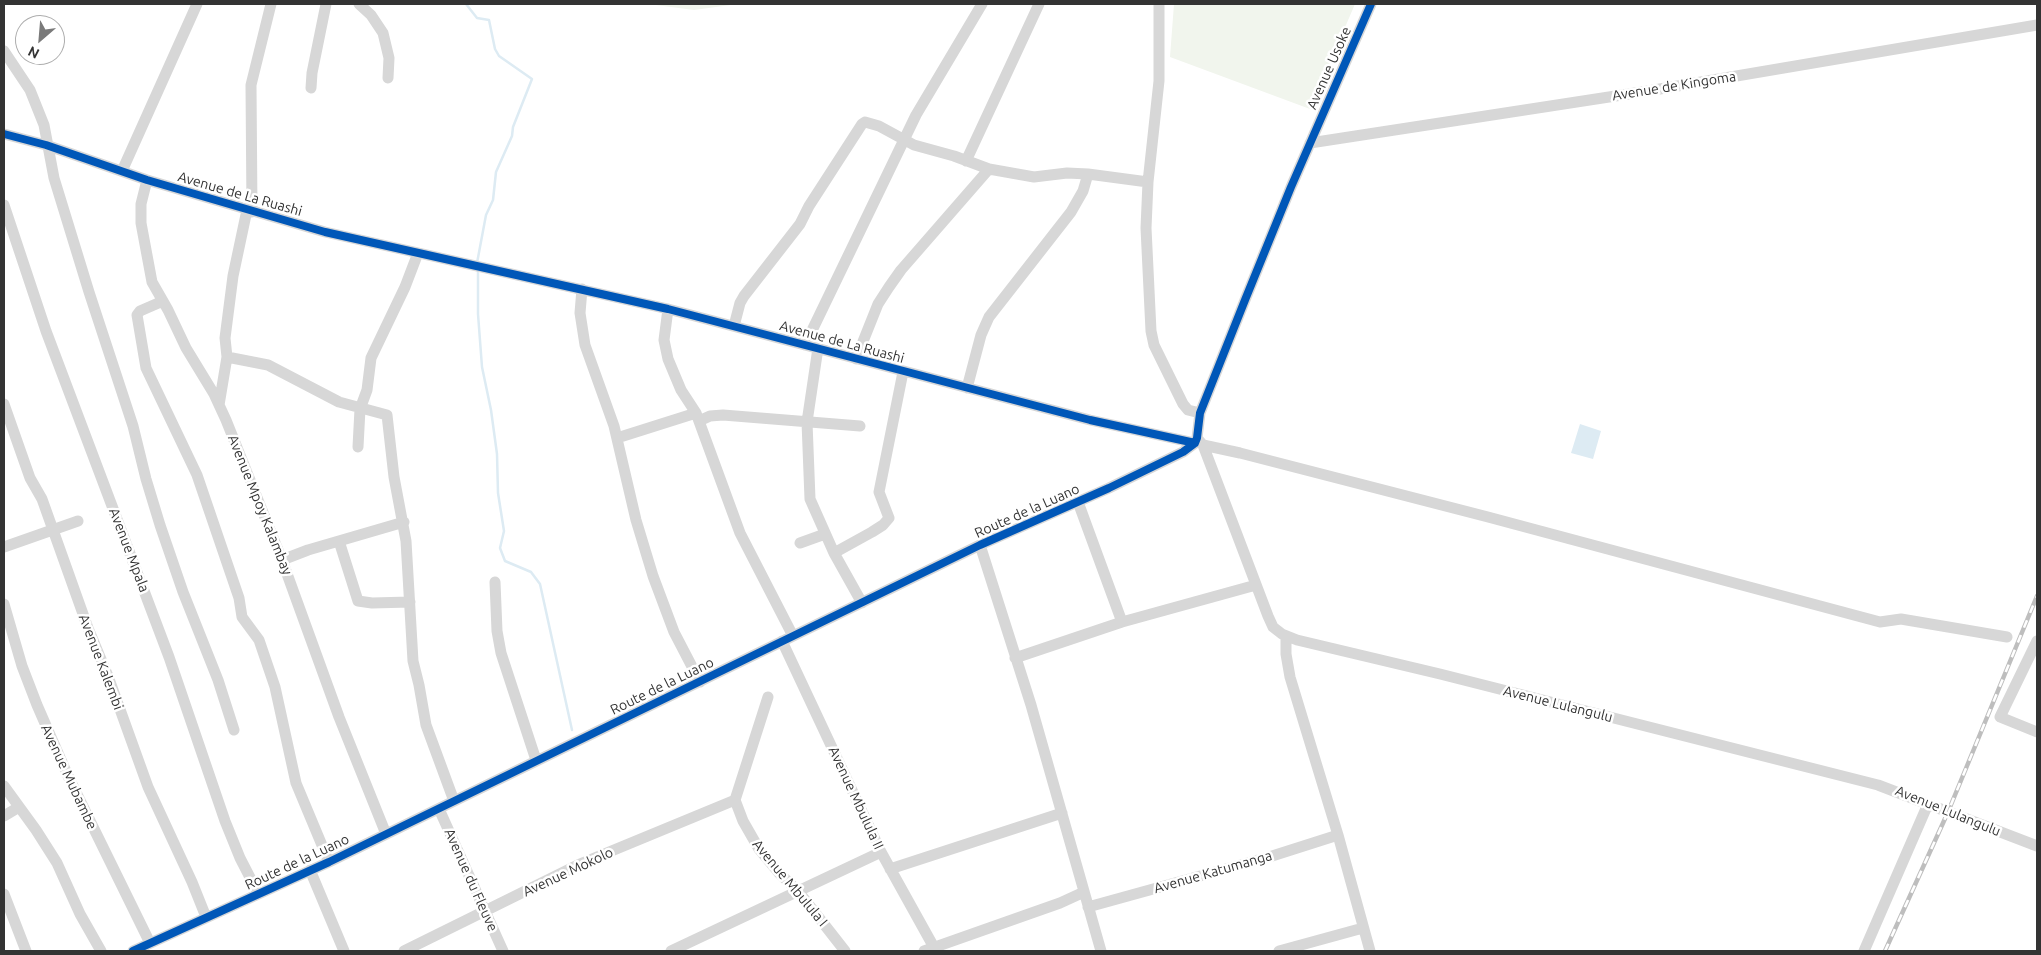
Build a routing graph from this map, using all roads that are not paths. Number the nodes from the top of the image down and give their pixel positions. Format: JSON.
{"nodes":[{"id":1,"x":198,"y":4,"type":"edge"},
{"id":2,"x":272,"y":4,"type":"edge"},
{"id":3,"x":326,"y":4,"type":"edge"},
{"id":4,"x":359,"y":4,"type":"edge"},
{"id":5,"x":982,"y":4,"type":"edge"},
{"id":6,"x":1039,"y":4,"type":"edge"},
{"id":7,"x":1159,"y":4,"type":"edge"},
{"id":8,"x":1371,"y":4,"type":"edge"},
{"id":9,"x":2037,"y":24,"type":"edge"},
{"id":10,"x":4,"y":50,"type":"edge"},
{"id":11,"x":388,"y":78,"type":"dead end"},
{"id":12,"x":312,"y":88,"type":"dead end"},
{"id":13,"x":4,"y":134,"type":"edge"},
{"id":14,"x":904,"y":139,"type":"junction"},
{"id":15,"x":1310,"y":143,"type":"junction"},
{"id":16,"x":46,"y":145,"type":"junction"},
{"id":17,"x":966,"y":161,"type":"junction"},
{"id":18,"x":989,"y":170,"type":"junction"},
{"id":19,"x":122,"y":171,"type":"junction"},
{"id":20,"x":1088,"y":174,"type":"junction"},
{"id":21,"x":147,"y":180,"type":"junction"},
{"id":22,"x":1148,"y":182,"type":"junction"},
{"id":23,"x":4,"y":205,"type":"edge"},
{"id":24,"x":250,"y":211,"type":"junction"},
{"id":25,"x":418,"y":253,"type":"junction"},
{"id":26,"x":582,"y":289,"type":"junction"},
{"id":27,"x":163,"y":300,"type":"junction"},
{"id":28,"x":668,"y":309,"type":"junction"},
{"id":29,"x":734,"y":326,"type":"junction"},
{"id":30,"x":806,"y":345,"type":"junction"},
{"id":31,"x":818,"y":348,"type":"junction"},
{"id":32,"x":227,"y":357,"type":"junction"},
{"id":33,"x":856,"y":359,"type":"junction"},
{"id":34,"x":904,"y":372,"type":"junction"},
{"id":35,"x":967,"y":388,"type":"junction"},
{"id":36,"x":4,"y":404,"type":"edge"},
{"id":37,"x":219,"y":405,"type":"junction"},
{"id":38,"x":360,"y":409,"type":"junction"},
{"id":39,"x":1200,"y":412,"type":"junction"},
{"id":40,"x":698,"y":417,"type":"junction"},
{"id":41,"x":807,"y":422,"type":"junction"},
{"id":42,"x":860,"y":426,"type":"dead end"},
{"id":43,"x":617,"y":438,"type":"junction"},
{"id":44,"x":1198,"y":442,"type":"junction"},
{"id":45,"x":358,"y":448,"type":"dead end"},
{"id":46,"x":1078,"y":502,"type":"junction"},
{"id":47,"x":78,"y":521,"type":"dead end"},
{"id":48,"x":404,"y":522,"type":"junction"},
{"id":49,"x":52,"y":530,"type":"junction"},
{"id":50,"x":825,"y":534,"type":"junction"},
{"id":51,"x":339,"y":541,"type":"junction"},
{"id":52,"x":800,"y":543,"type":"dead end"},
{"id":53,"x":980,"y":545,"type":"junction"},
{"id":54,"x":4,"y":547,"type":"edge"},
{"id":55,"x":834,"y":553,"type":"junction"},
{"id":56,"x":282,"y":560,"type":"junction"},
{"id":57,"x":495,"y":582,"type":"dead end"},
{"id":58,"x":1256,"y":585,"type":"junction"},
{"id":59,"x":410,"y":602,"type":"junction"},
{"id":60,"x":862,"y":602,"type":"junction"},
{"id":61,"x":4,"y":604,"type":"edge"},
{"id":62,"x":1122,"y":622,"type":"junction"},
{"id":63,"x":793,"y":636,"type":"junction"},
{"id":64,"x":1286,"y":636,"type":"junction"},
{"id":65,"x":2006,"y":637,"type":"dead end"},
{"id":66,"x":782,"y":641,"type":"junction"},
{"id":67,"x":2037,"y":642,"type":"edge"},
{"id":68,"x":1015,"y":658,"type":"junction"},
{"id":69,"x":2032,"y":661,"type":"edge"},
{"id":70,"x":700,"y":682,"type":"junction"},
{"id":71,"x":768,"y":697,"type":"dead end"},
{"id":72,"x":234,"y":730,"type":"dead end"},
{"id":73,"x":2037,"y":732,"type":"edge"},
{"id":74,"x":536,"y":760,"type":"junction"},
{"id":75,"x":4,"y":786,"type":"edge"},
{"id":76,"x":735,"y":800,"type":"junction"},
{"id":77,"x":454,"y":801,"type":"junction"},
{"id":78,"x":1928,"y":804,"type":"junction"},
{"id":79,"x":19,"y":807,"type":"junction"},
{"id":80,"x":439,"y":809,"type":"junction"},
{"id":81,"x":1062,"y":813,"type":"junction"},
{"id":82,"x":4,"y":816,"type":"edge"},
{"id":83,"x":386,"y":834,"type":"junction"},
{"id":84,"x":1338,"y":834,"type":"junction"},
{"id":85,"x":2037,"y":846,"type":"edge"},
{"id":86,"x":881,"y":852,"type":"junction"},
{"id":87,"x":328,"y":862,"type":"junction"},
{"id":88,"x":890,"y":869,"type":"junction"},
{"id":89,"x":310,"y":870,"type":"junction"},
{"id":90,"x":798,"y":891,"type":"junction"},
{"id":91,"x":1084,"y":892,"type":"junction"},
{"id":92,"x":258,"y":893,"type":"junction"},
{"id":93,"x":4,"y":894,"type":"edge"},
{"id":94,"x":1088,"y":907,"type":"junction"},
{"id":95,"x":485,"y":912,"type":"junction"},
{"id":96,"x":206,"y":918,"type":"junction"},
{"id":97,"x":1363,"y":928,"type":"junction"},
{"id":98,"x":150,"y":943,"type":"junction"},
{"id":99,"x":931,"y":950,"type":"edge"},
{"id":100,"x":26,"y":951,"type":"edge"},
{"id":101,"x":101,"y":951,"type":"edge"},
{"id":102,"x":133,"y":951,"type":"edge"},
{"id":103,"x":344,"y":951,"type":"edge"},
{"id":104,"x":404,"y":951,"type":"edge"},
{"id":105,"x":503,"y":951,"type":"edge"},
{"id":106,"x":671,"y":951,"type":"edge"},
{"id":107,"x":845,"y":951,"type":"edge"},
{"id":108,"x":1101,"y":951,"type":"edge"},
{"id":109,"x":1279,"y":951,"type":"edge"},
{"id":110,"x":1370,"y":951,"type":"edge"},
{"id":111,"x":1864,"y":951,"type":"edge"}],
"edges":[{"from":1,"to":19,"type":"street"},
{"from":2,"to":24,"type":"street"},
{"from":3,"to":12,"type":"street"},
{"from":4,"to":11,"type":"street"},
{"from":5,"to":14,"type":"street"},
{"from":6,"to":17,"type":"street"},
{"from":7,"to":22,"type":"street"},
{"from":8,"to":15,"type":"street","name":"Avenue Usoke"},
{"from":9,"to":15,"type":"street","name":"Avenue de Kingoma"},
{"from":10,"to":16,"type":"street"},
{"from":13,"to":16,"type":"street","name":"Avenue de La Ruashi"},
{"from":14,"to":17,"type":"street"},
{"from":14,"to":29,"type":"street"},
{"from":14,"to":30,"type":"street"},
{"from":15,"to":39,"type":"street","name":"Avenue Usoke"},
{"from":16,"to":19,"type":"street","name":"Avenue de La Ruashi"},
{"from":16,"to":72,"type":"street"},
{"from":17,"to":18,"type":"street"},
{"from":18,"to":20,"type":"street"},
{"from":18,"to":33,"type":"street"},
{"from":19,"to":21,"type":"street","name":"Avenue de La Ruashi"},
{"from":20,"to":22,"type":"street"},
{"from":20,"to":35,"type":"street"},
{"from":21,"to":24,"type":"street","name":"Avenue de La Ruashi"},
{"from":21,"to":27,"type":"street","name":"Avenue Mpoy Kalambay"},
{"from":22,"to":39,"type":"street"},
{"from":23,"to":92,"type":"street","name":"Avenue Mpala"},
{"from":24,"to":25,"type":"street","name":"Avenue de La Ruashi"},
{"from":24,"to":32,"type":"street"},
{"from":25,"to":26,"type":"street","name":"Avenue de La Ruashi"},
{"from":25,"to":38,"type":"street"},
{"from":26,"to":28,"type":"street","name":"Avenue de La Ruashi"},
{"from":26,"to":43,"type":"street"},
{"from":27,"to":37,"type":"street","name":"Avenue Mpoy Kalambay"},
{"from":27,"to":87,"type":"street"},
{"from":28,"to":29,"type":"street","name":"Avenue de La Ruashi"},
{"from":28,"to":40,"type":"street"},
{"from":29,"to":30,"type":"street","name":"Avenue de La Ruashi"},
{"from":30,"to":31,"type":"street","name":"Avenue de La Ruashi"},
{"from":31,"to":33,"type":"street","name":"Avenue de La Ruashi"},
{"from":31,"to":41,"type":"street"},
{"from":32,"to":37,"type":"street"},
{"from":32,"to":38,"type":"street"},
{"from":33,"to":34,"type":"street","name":"Avenue de La Ruashi"},
{"from":34,"to":35,"type":"street","name":"Avenue de La Ruashi"},
{"from":34,"to":55,"type":"street"},
{"from":35,"to":44,"type":"street","name":"Avenue de La Ruashi"},
{"from":36,"to":49,"type":"street","name":"Avenue Kalembi"},
{"from":37,"to":56,"type":"street","name":"Avenue Mpoy Kalambay"},
{"from":38,"to":45,"type":"street"},
{"from":38,"to":48,"type":"street"},
{"from":39,"to":44,"type":"street","name":"Avenue Usoke"},
{"from":40,"to":41,"type":"street"},
{"from":40,"to":43,"type":"street"},
{"from":40,"to":63,"type":"street"},
{"from":41,"to":42,"type":"street"},
{"from":41,"to":50,"type":"street"},
{"from":43,"to":70,"type":"street"},
{"from":44,"to":46,"type":"street","name":"Route de la Luano"},
{"from":44,"to":58,"type":"street"},
{"from":44,"to":65,"type":"street","name":"Avenue de La Ruashi"},
{"from":46,"to":53,"type":"street","name":"Route de la Luano"},
{"from":46,"to":62,"type":"street"},
{"from":47,"to":49,"type":"street"},
{"from":48,"to":51,"type":"street"},
{"from":48,"to":59,"type":"street"},
{"from":49,"to":54,"type":"street"},
{"from":49,"to":96,"type":"street","name":"Avenue Kalembi"},
{"from":50,"to":52,"type":"street"},
{"from":50,"to":55,"type":"street"},
{"from":51,"to":56,"type":"street"},
{"from":51,"to":59,"type":"street"},
{"from":53,"to":60,"type":"street","name":"Route de la Luano"},
{"from":53,"to":68,"type":"street"},
{"from":55,"to":60,"type":"street"},
{"from":56,"to":83,"type":"street","name":"Avenue Mpoy Kalambay"},
{"from":57,"to":74,"type":"street"},
{"from":58,"to":62,"type":"street"},
{"from":58,"to":64,"type":"street"},
{"from":59,"to":77,"type":"street"},
{"from":60,"to":63,"type":"street","name":"Route de la Luano"},
{"from":61,"to":98,"type":"street","name":"Avenue Mubambe"},
{"from":62,"to":68,"type":"street"},
{"from":63,"to":66,"type":"street","name":"Route de la Luano"},
{"from":64,"to":78,"type":"street","name":"Avenue Lulangulu"},
{"from":64,"to":84,"type":"street"},
{"from":66,"to":70,"type":"street","name":"Route de la Luano"},
{"from":66,"to":86,"type":"street","name":"Avenue Mbulula II"},
{"from":67,"to":69,"type":"street"},
{"from":68,"to":81,"type":"street"},
{"from":69,"to":73,"type":"street"},
{"from":70,"to":74,"type":"street","name":"Route de la Luano"},
{"from":71,"to":76,"type":"street"},
{"from":74,"to":77,"type":"street","name":"Route de la Luano"},
{"from":75,"to":79,"type":"street"},
{"from":76,"to":90,"type":"street","name":"Avenue Mbulula I"},
{"from":76,"to":95,"type":"street","name":"Avenue Mokolo"},
{"from":77,"to":80,"type":"street","name":"Route de la Luano"},
{"from":78,"to":85,"type":"street","name":"Avenue Lulangulu"},
{"from":78,"to":111,"type":"street"},
{"from":79,"to":82,"type":"street"},
{"from":79,"to":101,"type":"street"},
{"from":80,"to":83,"type":"street","name":"Route de la Luano"},
{"from":80,"to":95,"type":"street","name":"Avenue du Fleuve"},
{"from":81,"to":88,"type":"street"},
{"from":81,"to":91,"type":"street"},
{"from":83,"to":87,"type":"street","name":"Route de la Luano"},
{"from":84,"to":94,"type":"street","name":"Avenue Katumanga"},
{"from":84,"to":97,"type":"street"},
{"from":86,"to":88,"type":"street","name":"Avenue Mbulula II"},
{"from":86,"to":90,"type":"street"},
{"from":87,"to":89,"type":"street","name":"Route de la Luano"},
{"from":88,"to":99,"type":"street","name":"Avenue Mbulula II"},
{"from":89,"to":92,"type":"street","name":"Route de la Luano"},
{"from":89,"to":103,"type":"street"},
{"from":90,"to":106,"type":"street"},
{"from":90,"to":107,"type":"street","name":"Avenue Mbulula I"},
{"from":91,"to":94,"type":"street"},
{"from":91,"to":99,"type":"street"},
{"from":92,"to":96,"type":"street","name":"Route de la Luano"},
{"from":93,"to":100,"type":"street"},
{"from":94,"to":108,"type":"street"},
{"from":95,"to":104,"type":"street","name":"Avenue Mokolo"},
{"from":95,"to":105,"type":"street","name":"Avenue du Fleuve"},
{"from":96,"to":98,"type":"street","name":"Route de la Luano"},
{"from":97,"to":109,"type":"street"},
{"from":97,"to":110,"type":"street"},
{"from":98,"to":102,"type":"street","name":"Route de la Luano"}]}
